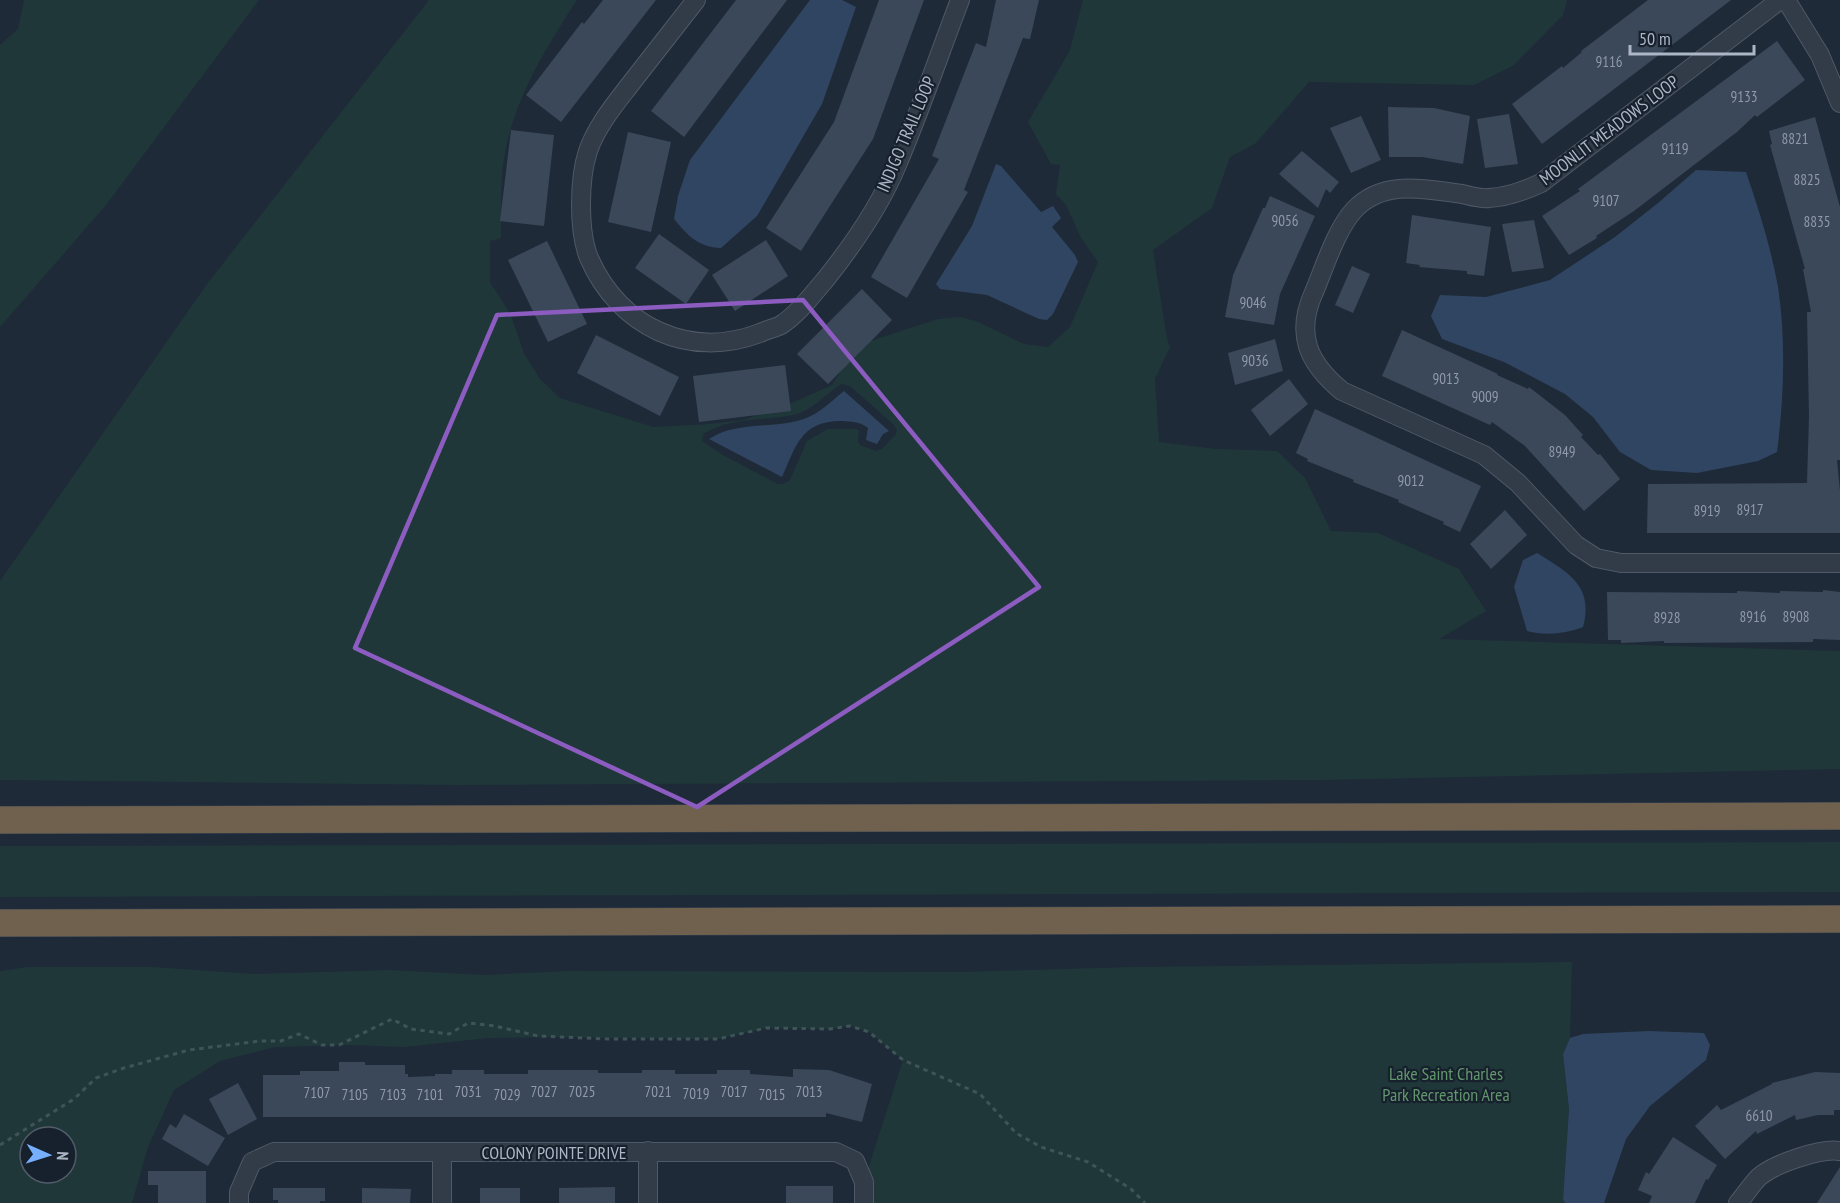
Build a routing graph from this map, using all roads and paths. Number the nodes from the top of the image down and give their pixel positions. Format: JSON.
{"nodes":[{"id":1,"x":696,"y":0,"type":"edge"},
{"id":2,"x":960,"y":0,"type":"edge"},
{"id":3,"x":1780,"y":0,"type":"edge"},
{"id":4,"x":1786,"y":0,"type":"edge"},
{"id":5,"x":1840,"y":103,"type":"edge"},
{"id":6,"x":1840,"y":563,"type":"edge"},
{"id":7,"x":1840,"y":816,"type":"edge"},
{"id":8,"x":0,"y":820,"type":"edge"},
{"id":9,"x":1840,"y":918,"type":"edge"},
{"id":10,"x":0,"y":923,"type":"edge"},
{"id":11,"x":0,"y":1145,"type":"edge"},
{"id":12,"x":648,"y":1151,"type":"junction"},
{"id":13,"x":1840,"y":1151,"type":"edge"},
{"id":14,"x":442,"y":1152,"type":"junction"},
{"id":15,"x":239,"y":1203,"type":"edge"},
{"id":16,"x":442,"y":1203,"type":"edge"},
{"id":17,"x":648,"y":1203,"type":"edge"},
{"id":18,"x":864,"y":1203,"type":"edge"},
{"id":19,"x":1145,"y":1203,"type":"edge"},
{"id":20,"x":1738,"y":1203,"type":"edge"}],
"edges":[{"from":1,"to":2,"type":"street","name":"INDIGO TRAIL LOOP"},
{"from":3,"to":6,"type":"street","name":"MOONLIT MEADOWS LOOP"},
{"from":4,"to":5,"type":"street"},
{"from":7,"to":8,"type":"highway"},
{"from":9,"to":10,"type":"highway"},
{"from":11,"to":19,"type":"path"},
{"from":12,"to":14,"type":"street","name":"COLONY POINTE DRIVE"},
{"from":12,"to":17,"type":"street"},
{"from":12,"to":18,"type":"street","name":"COLONY POINTE DRIVE"},
{"from":13,"to":20,"type":"street"},
{"from":14,"to":15,"type":"street","name":"COLONY POINTE DRIVE"},
{"from":14,"to":16,"type":"street"}]}
